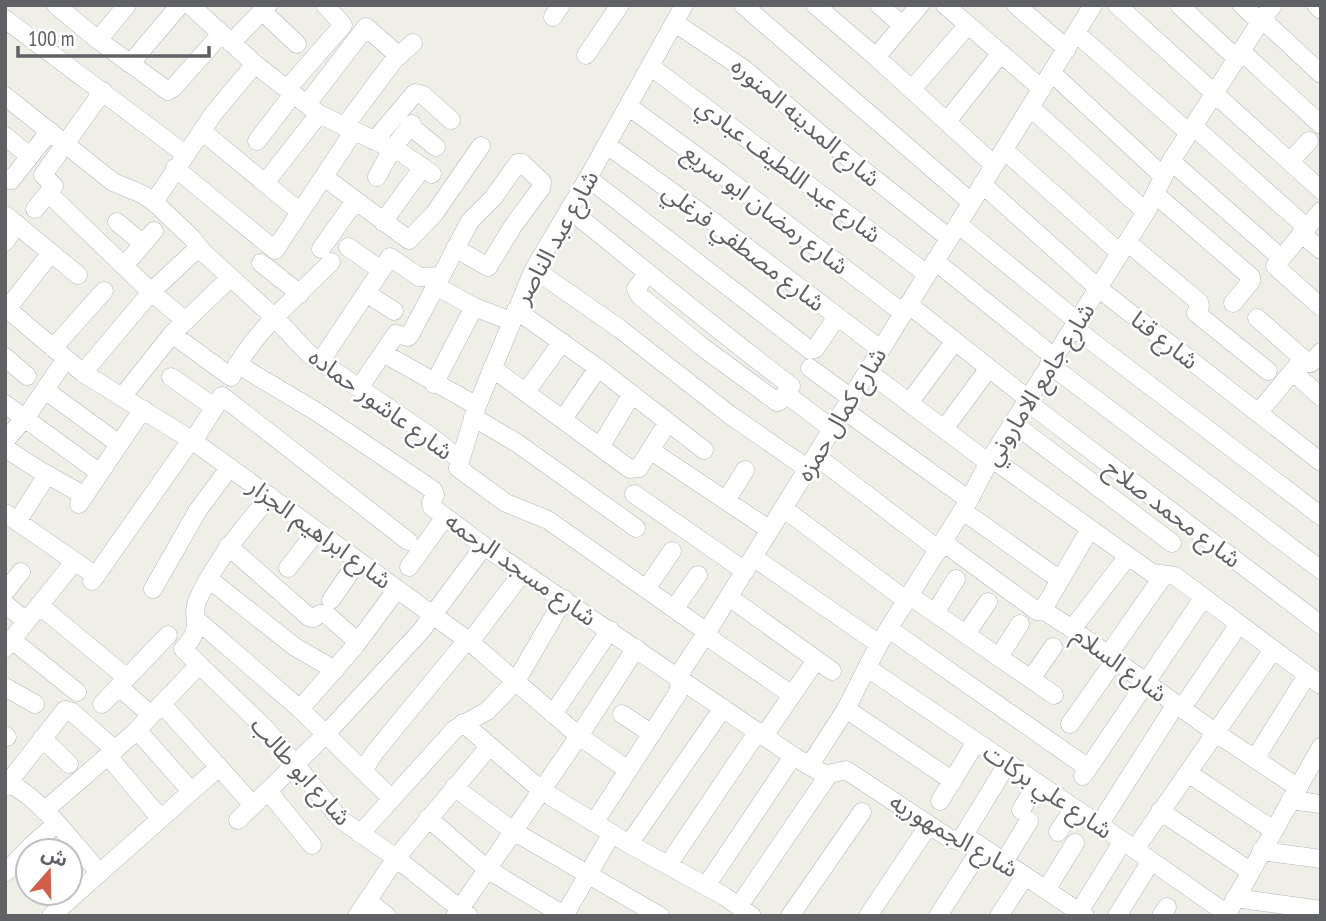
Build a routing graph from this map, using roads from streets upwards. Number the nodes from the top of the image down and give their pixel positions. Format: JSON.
{"nodes":[{"id":1,"x":57,"y":5,"type":"edge"},
{"id":2,"x":180,"y":5,"type":"edge"},
{"id":3,"x":325,"y":5,"type":"edge"},
{"id":4,"x":620,"y":5,"type":"edge"},
{"id":5,"x":684,"y":5,"type":"edge"},
{"id":6,"x":743,"y":5,"type":"edge"},
{"id":7,"x":815,"y":5,"type":"edge"},
{"id":8,"x":879,"y":5,"type":"edge"},
{"id":9,"x":920,"y":5,"type":"edge"},
{"id":10,"x":945,"y":5,"type":"edge"},
{"id":11,"x":1016,"y":5,"type":"edge"},
{"id":12,"x":1117,"y":5,"type":"edge"},
{"id":13,"x":1179,"y":5,"type":"edge"},
{"id":14,"x":1242,"y":5,"type":"edge"},
{"id":15,"x":1316,"y":5,"type":"edge"},
{"id":16,"x":126,"y":6,"type":"edge"},
{"id":17,"x":1091,"y":6,"type":"edge"},
{"id":18,"x":200,"y":8,"type":"edge"},
{"id":19,"x":265,"y":8,"type":"edge"},
{"id":20,"x":1321,"y":10,"type":"edge"},
{"id":21,"x":1265,"y":15,"type":"edge"},
{"id":22,"x":5,"y":19,"type":"edge"},
{"id":23,"x":675,"y":23,"type":"junction"},
{"id":24,"x":968,"y":25,"type":"junction"},
{"id":25,"x":902,"y":26,"type":"junction"},
{"id":26,"x":226,"y":38,"type":"junction"},
{"id":27,"x":98,"y":40,"type":"junction"},
{"id":28,"x":1072,"y":41,"type":"junction"},
{"id":29,"x":413,"y":43,"type":"dead end"},
{"id":30,"x":297,"y":44,"type":"dead end"},
{"id":31,"x":1001,"y":53,"type":"junction"},
{"id":32,"x":586,"y":55,"type":"dead end"},
{"id":33,"x":1239,"y":55,"type":"junction"},
{"id":34,"x":399,"y":56,"type":"junction"},
{"id":35,"x":876,"y":57,"type":"junction"},
{"id":36,"x":130,"y":64,"type":"junction"},
{"id":37,"x":255,"y":64,"type":"junction"},
{"id":38,"x":650,"y":66,"type":"junction"},
{"id":39,"x":1052,"y":73,"type":"junction"},
{"id":40,"x":1321,"y":74,"type":"edge"},
{"id":41,"x":912,"y":89,"type":"junction"},
{"id":42,"x":1042,"y":89,"type":"junction"},
{"id":43,"x":103,"y":91,"type":"junction"},
{"id":44,"x":1214,"y":93,"type":"junction"},
{"id":45,"x":5,"y":96,"type":"edge"},
{"id":46,"x":301,"y":100,"type":"junction"},
{"id":47,"x":628,"y":106,"type":"junction"},
{"id":48,"x":1031,"y":108,"type":"junction"},
{"id":49,"x":452,"y":120,"type":"dead end"},
{"id":50,"x":948,"y":120,"type":"junction"},
{"id":51,"x":1321,"y":125,"type":"edge"},
{"id":52,"x":349,"y":129,"type":"junction"},
{"id":53,"x":1191,"y":129,"type":"junction"},
{"id":54,"x":50,"y":131,"type":"junction"},
{"id":55,"x":202,"y":131,"type":"junction"},
{"id":56,"x":5,"y":136,"type":"edge"},
{"id":57,"x":257,"y":141,"type":"dead end"},
{"id":58,"x":374,"y":141,"type":"junction"},
{"id":59,"x":1309,"y":141,"type":"dead end"},
{"id":60,"x":66,"y":143,"type":"junction"},
{"id":61,"x":607,"y":145,"type":"junction"},
{"id":62,"x":481,"y":146,"type":"dead end"},
{"id":63,"x":436,"y":147,"type":"dead end"},
{"id":64,"x":392,"y":149,"type":"junction"},
{"id":65,"x":29,"y":156,"type":"junction"},
{"id":66,"x":999,"y":158,"type":"junction"},
{"id":67,"x":180,"y":161,"type":"junction"},
{"id":68,"x":1290,"y":162,"type":"junction"},
{"id":69,"x":1167,"y":168,"type":"junction"},
{"id":70,"x":324,"y":177,"type":"junction"},
{"id":71,"x":377,"y":177,"type":"dead end"},
{"id":72,"x":5,"y":178,"type":"edge"},
{"id":73,"x":588,"y":178,"type":"junction"},
{"id":74,"x":265,"y":183,"type":"junction"},
{"id":75,"x":982,"y":184,"type":"junction"},
{"id":76,"x":1321,"y":191,"type":"edge"},
{"id":77,"x":48,"y":193,"type":"junction"},
{"id":78,"x":1155,"y":194,"type":"junction"},
{"id":79,"x":355,"y":201,"type":"junction"},
{"id":80,"x":154,"y":202,"type":"junction"},
{"id":81,"x":971,"y":202,"type":"junction"},
{"id":82,"x":35,"y":209,"type":"dead end"},
{"id":83,"x":569,"y":209,"type":"junction"},
{"id":84,"x":1321,"y":211,"type":"edge"},
{"id":85,"x":300,"y":212,"type":"junction"},
{"id":86,"x":1146,"y":212,"type":"junction"},
{"id":87,"x":11,"y":220,"type":"edge"},
{"id":88,"x":117,"y":222,"type":"dead end"},
{"id":89,"x":383,"y":222,"type":"junction"},
{"id":90,"x":1303,"y":230,"type":"junction"},
{"id":91,"x":954,"y":231,"type":"junction"},
{"id":92,"x":5,"y":242,"type":"edge"},
{"id":93,"x":348,"y":247,"type":"dead end"},
{"id":94,"x":198,"y":248,"type":"junction"},
{"id":95,"x":455,"y":248,"type":"junction"},
{"id":96,"x":1124,"y":248,"type":"junction"},
{"id":97,"x":1321,"y":250,"type":"edge"},
{"id":98,"x":51,"y":253,"type":"junction"},
{"id":99,"x":1280,"y":257,"type":"junction"},
{"id":100,"x":261,"y":263,"type":"dead end"},
{"id":101,"x":124,"y":266,"type":"junction"},
{"id":102,"x":931,"y":267,"type":"junction"},
{"id":103,"x":534,"y":269,"type":"junction"},
{"id":104,"x":381,"y":271,"type":"junction"},
{"id":105,"x":78,"y":275,"type":"dead end"},
{"id":106,"x":230,"y":278,"type":"junction"},
{"id":107,"x":438,"y":281,"type":"junction"},
{"id":108,"x":1098,"y":288,"type":"junction"},
{"id":109,"x":104,"y":291,"type":"dead end"},
{"id":110,"x":151,"y":292,"type":"junction"},
{"id":111,"x":366,"y":293,"type":"junction"},
{"id":112,"x":300,"y":294,"type":"junction"},
{"id":113,"x":1233,"y":303,"type":"dead end"},
{"id":114,"x":474,"y":307,"type":"junction"},
{"id":115,"x":1321,"y":307,"type":"edge"},
{"id":116,"x":6,"y":308,"type":"edge"},
{"id":117,"x":905,"y":308,"type":"junction"},
{"id":118,"x":394,"y":311,"type":"dead end"},
{"id":119,"x":514,"y":315,"type":"junction"},
{"id":120,"x":275,"y":318,"type":"junction"},
{"id":121,"x":836,"y":318,"type":"junction"},
{"id":122,"x":1257,"y":318,"type":"dead end"},
{"id":123,"x":186,"y":321,"type":"junction"},
{"id":124,"x":1075,"y":324,"type":"junction"},
{"id":125,"x":172,"y":334,"type":"junction"},
{"id":126,"x":954,"y":341,"type":"junction"},
{"id":127,"x":562,"y":342,"type":"junction"},
{"id":128,"x":880,"y":349,"type":"junction"},
{"id":129,"x":383,"y":352,"type":"junction"},
{"id":130,"x":59,"y":354,"type":"junction"},
{"id":131,"x":5,"y":358,"type":"edge"},
{"id":132,"x":1311,"y":358,"type":"edge"},
{"id":133,"x":1052,"y":360,"type":"junction"},
{"id":134,"x":320,"y":362,"type":"junction"},
{"id":135,"x":492,"y":368,"type":"junction"},
{"id":136,"x":598,"y":368,"type":"junction"},
{"id":137,"x":810,"y":368,"type":"dead end"},
{"id":138,"x":989,"y":368,"type":"junction"},
{"id":139,"x":234,"y":370,"type":"junction"},
{"id":140,"x":867,"y":371,"type":"junction"},
{"id":141,"x":1268,"y":371,"type":"dead end"},
{"id":142,"x":83,"y":373,"type":"junction"},
{"id":143,"x":27,"y":376,"type":"dead end"},
{"id":144,"x":170,"y":377,"type":"dead end"},
{"id":145,"x":435,"y":384,"type":"junction"},
{"id":146,"x":359,"y":387,"type":"junction"},
{"id":147,"x":45,"y":390,"type":"junction"},
{"id":148,"x":526,"y":392,"type":"junction"},
{"id":149,"x":632,"y":394,"type":"junction"},
{"id":150,"x":122,"y":397,"type":"junction"},
{"id":151,"x":1321,"y":397,"type":"edge"},
{"id":152,"x":1027,"y":400,"type":"junction"},
{"id":153,"x":909,"y":402,"type":"junction"},
{"id":154,"x":5,"y":404,"type":"edge"},
{"id":155,"x":847,"y":404,"type":"junction"},
{"id":156,"x":214,"y":407,"type":"junction"},
{"id":157,"x":143,"y":409,"type":"junction"},
{"id":158,"x":475,"y":412,"type":"junction"},
{"id":159,"x":1258,"y":413,"type":"junction"},
{"id":160,"x":24,"y":418,"type":"junction"},
{"id":161,"x":563,"y":419,"type":"junction"},
{"id":162,"x":668,"y":422,"type":"junction"},
{"id":163,"x":1013,"y":423,"type":"junction"},
{"id":164,"x":832,"y":429,"type":"junction"},
{"id":165,"x":944,"y":429,"type":"junction"},
{"id":166,"x":5,"y":441,"type":"edge"},
{"id":167,"x":192,"y":441,"type":"junction"},
{"id":168,"x":119,"y":444,"type":"junction"},
{"id":169,"x":600,"y":447,"type":"junction"},
{"id":170,"x":5,"y":448,"type":"edge"},
{"id":171,"x":650,"y":450,"type":"junction"},
{"id":172,"x":704,"y":450,"type":"dead end"},
{"id":173,"x":460,"y":460,"type":"junction"},
{"id":174,"x":990,"y":461,"type":"junction"},
{"id":175,"x":1321,"y":461,"type":"edge"},
{"id":176,"x":812,"y":462,"type":"junction"},
{"id":177,"x":230,"y":467,"type":"junction"},
{"id":178,"x":744,"y":470,"type":"dead end"},
{"id":179,"x":100,"y":473,"type":"junction"},
{"id":180,"x":47,"y":475,"type":"junction"},
{"id":181,"x":634,"y":494,"type":"dead end"},
{"id":182,"x":270,"y":496,"type":"junction"},
{"id":183,"x":726,"y":501,"type":"junction"},
{"id":184,"x":966,"y":505,"type":"junction"},
{"id":185,"x":783,"y":508,"type":"junction"},
{"id":186,"x":1321,"y":516,"type":"edge"},
{"id":187,"x":11,"y":517,"type":"edge"},
{"id":188,"x":445,"y":517,"type":"junction"},
{"id":189,"x":635,"y":528,"type":"dead end"},
{"id":190,"x":1090,"y":529,"type":"junction"},
{"id":191,"x":770,"y":530,"type":"junction"},
{"id":192,"x":317,"y":531,"type":"junction"},
{"id":193,"x":408,"y":541,"type":"dead end"},
{"id":194,"x":1172,"y":543,"type":"dead end"},
{"id":195,"x":228,"y":546,"type":"junction"},
{"id":196,"x":484,"y":546,"type":"junction"},
{"id":197,"x":941,"y":546,"type":"junction"},
{"id":198,"x":672,"y":551,"type":"dead end"},
{"id":199,"x":1128,"y":556,"type":"junction"},
{"id":200,"x":358,"y":561,"type":"junction"},
{"id":201,"x":74,"y":562,"type":"junction"},
{"id":202,"x":749,"y":564,"type":"junction"},
{"id":203,"x":408,"y":567,"type":"dead end"},
{"id":204,"x":288,"y":568,"type":"dead end"},
{"id":205,"x":1321,"y":570,"type":"edge"},
{"id":206,"x":21,"y":572,"type":"dead end"},
{"id":207,"x":523,"y":572,"type":"junction"},
{"id":208,"x":698,"y":575,"type":"dead end"},
{"id":209,"x":1164,"y":575,"type":"junction"},
{"id":210,"x":209,"y":579,"type":"junction"},
{"id":211,"x":956,"y":579,"type":"dead end"},
{"id":212,"x":1060,"y":580,"type":"junction"},
{"id":213,"x":153,"y":589,"type":"dead end"},
{"id":214,"x":397,"y":589,"type":"junction"},
{"id":215,"x":646,"y":589,"type":"junction"},
{"id":216,"x":5,"y":592,"type":"edge"},
{"id":217,"x":729,"y":597,"type":"junction"},
{"id":218,"x":908,"y":598,"type":"junction"},
{"id":219,"x":1203,"y":598,"type":"junction"},
{"id":220,"x":564,"y":599,"type":"junction"},
{"id":221,"x":331,"y":600,"type":"dead end"},
{"id":222,"x":988,"y":602,"type":"dead end"},
{"id":223,"x":5,"y":604,"type":"edge"},
{"id":224,"x":39,"y":605,"type":"junction"},
{"id":225,"x":674,"y":609,"type":"junction"},
{"id":226,"x":1042,"y":611,"type":"junction"},
{"id":227,"x":935,"y":613,"type":"junction"},
{"id":228,"x":434,"y":615,"type":"junction"},
{"id":229,"x":197,"y":620,"type":"junction"},
{"id":230,"x":26,"y":621,"type":"junction"},
{"id":231,"x":1020,"y":624,"type":"dead end"},
{"id":232,"x":1239,"y":624,"type":"junction"},
{"id":233,"x":1321,"y":625,"type":"edge"},
{"id":234,"x":1072,"y":629,"type":"junction"},
{"id":235,"x":610,"y":630,"type":"junction"},
{"id":236,"x":706,"y":634,"type":"junction"},
{"id":237,"x":966,"y":634,"type":"junction"},
{"id":238,"x":168,"y":635,"type":"dead end"},
{"id":239,"x":884,"y":637,"type":"junction"},
{"id":240,"x":468,"y":641,"type":"junction"},
{"id":241,"x":358,"y":642,"type":"junction"},
{"id":242,"x":8,"y":643,"type":"edge"},
{"id":243,"x":1053,"y":647,"type":"dead end"},
{"id":244,"x":636,"y":648,"type":"junction"},
{"id":245,"x":1273,"y":650,"type":"junction"},
{"id":246,"x":999,"y":657,"type":"junction"},
{"id":247,"x":1112,"y":658,"type":"junction"},
{"id":248,"x":816,"y":660,"type":"junction"},
{"id":249,"x":199,"y":665,"type":"junction"},
{"id":250,"x":869,"y":668,"type":"junction"},
{"id":251,"x":335,"y":670,"type":"junction"},
{"id":252,"x":832,"y":671,"type":"dead end"},
{"id":253,"x":679,"y":677,"type":"junction"},
{"id":254,"x":1031,"y":679,"type":"junction"},
{"id":255,"x":1314,"y":680,"type":"edge"},
{"id":256,"x":516,"y":681,"type":"junction"},
{"id":257,"x":123,"y":682,"type":"junction"},
{"id":258,"x":1146,"y":682,"type":"junction"},
{"id":259,"x":5,"y":687,"type":"edge"},
{"id":260,"x":77,"y":692,"type":"dead end"},
{"id":261,"x":792,"y":695,"type":"junction"},
{"id":262,"x":1054,"y":695,"type":"dead end"},
{"id":263,"x":35,"y":704,"type":"dead end"},
{"id":264,"x":102,"y":704,"type":"dead end"},
{"id":265,"x":1179,"y":706,"type":"junction"},
{"id":266,"x":723,"y":708,"type":"junction"},
{"id":267,"x":300,"y":709,"type":"junction"},
{"id":268,"x":846,"y":709,"type":"junction"},
{"id":269,"x":156,"y":710,"type":"junction"},
{"id":270,"x":553,"y":714,"type":"junction"},
{"id":271,"x":622,"y":714,"type":"dead end"},
{"id":272,"x":463,"y":723,"type":"junction"},
{"id":273,"x":1070,"y":724,"type":"dead end"},
{"id":274,"x":137,"y":730,"type":"junction"},
{"id":275,"x":1216,"y":733,"type":"junction"},
{"id":276,"x":326,"y":734,"type":"junction"},
{"id":277,"x":652,"y":734,"type":"junction"},
{"id":278,"x":761,"y":734,"type":"junction"},
{"id":279,"x":579,"y":736,"type":"junction"},
{"id":280,"x":42,"y":738,"type":"junction"},
{"id":281,"x":976,"y":743,"type":"junction"},
{"id":282,"x":489,"y":747,"type":"junction"},
{"id":283,"x":1320,"y":750,"type":"edge"},
{"id":284,"x":112,"y":753,"type":"junction"},
{"id":285,"x":793,"y":756,"type":"junction"},
{"id":286,"x":1255,"y":759,"type":"junction"},
{"id":287,"x":69,"y":764,"type":"dead end"},
{"id":288,"x":1007,"y":764,"type":"junction"},
{"id":289,"x":810,"y":765,"type":"junction"},
{"id":290,"x":295,"y":766,"type":"junction"},
{"id":291,"x":219,"y":767,"type":"junction"},
{"id":292,"x":628,"y":770,"type":"junction"},
{"id":293,"x":363,"y":771,"type":"junction"},
{"id":294,"x":1188,"y":773,"type":"junction"},
{"id":295,"x":829,"y":774,"type":"junction"},
{"id":296,"x":953,"y":780,"type":"junction"},
{"id":297,"x":1037,"y":784,"type":"junction"},
{"id":298,"x":7,"y":785,"type":"edge"},
{"id":299,"x":454,"y":788,"type":"junction"},
{"id":300,"x":541,"y":790,"type":"junction"},
{"id":301,"x":191,"y":791,"type":"junction"},
{"id":302,"x":268,"y":791,"type":"junction"},
{"id":303,"x":1293,"y":793,"type":"junction"},
{"id":304,"x":391,"y":797,"type":"junction"},
{"id":305,"x":940,"y":801,"type":"dead end"},
{"id":306,"x":1321,"y":804,"type":"edge"},
{"id":307,"x":253,"y":805,"type":"junction"},
{"id":308,"x":1074,"y":808,"type":"junction"},
{"id":309,"x":1160,"y":811,"type":"junction"},
{"id":310,"x":862,"y":812,"type":"dead end"},
{"id":311,"x":50,"y":817,"type":"junction"},
{"id":312,"x":160,"y":818,"type":"junction"},
{"id":313,"x":428,"y":818,"type":"junction"},
{"id":314,"x":238,"y":820,"type":"dead end"},
{"id":315,"x":594,"y":823,"type":"junction"},
{"id":316,"x":1100,"y":825,"type":"junction"},
{"id":317,"x":929,"y":826,"type":"junction"},
{"id":318,"x":1273,"y":830,"type":"junction"},
{"id":319,"x":513,"y":831,"type":"junction"},
{"id":320,"x":1058,"y":832,"type":"dead end"},
{"id":321,"x":360,"y":834,"type":"junction"},
{"id":322,"x":611,"y":834,"type":"junction"},
{"id":323,"x":961,"y":838,"type":"junction"},
{"id":324,"x":1075,"y":843,"type":"dead end"},
{"id":325,"x":629,"y":844,"type":"junction"},
{"id":326,"x":312,"y":845,"type":"dead end"},
{"id":327,"x":1129,"y":845,"type":"junction"},
{"id":328,"x":982,"y":847,"type":"junction"},
{"id":329,"x":1261,"y":851,"type":"junction"},
{"id":330,"x":396,"y":858,"type":"junction"},
{"id":331,"x":1321,"y":859,"type":"edge"},
{"id":332,"x":1152,"y":861,"type":"junction"},
{"id":333,"x":1004,"y":862,"type":"junction"},
{"id":334,"x":668,"y":865,"type":"junction"},
{"id":335,"x":487,"y":869,"type":"junction"},
{"id":336,"x":1250,"y":871,"type":"junction"},
{"id":337,"x":99,"y":872,"type":"junction"},
{"id":338,"x":5,"y":873,"type":"edge"},
{"id":339,"x":589,"y":875,"type":"junction"},
{"id":340,"x":1025,"y":876,"type":"junction"},
{"id":341,"x":706,"y":886,"type":"junction"},
{"id":342,"x":1046,"y":890,"type":"junction"},
{"id":343,"x":362,"y":908,"type":"edge"},
{"id":344,"x":1229,"y":909,"type":"edge"},
{"id":345,"x":1321,"y":910,"type":"edge"},
{"id":346,"x":746,"y":911,"type":"edge"},
{"id":347,"x":461,"y":914,"type":"edge"},
{"id":348,"x":1082,"y":914,"type":"edge"},
{"id":349,"x":51,"y":916,"type":"edge"},
{"id":350,"x":387,"y":916,"type":"edge"},
{"id":351,"x":564,"y":916,"type":"edge"},
{"id":352,"x":660,"y":916,"type":"edge"},
{"id":353,"x":790,"y":916,"type":"edge"},
{"id":354,"x":868,"y":916,"type":"edge"},
{"id":355,"x":938,"y":916,"type":"edge"},
{"id":356,"x":999,"y":916,"type":"edge"},
{"id":357,"x":1117,"y":916,"type":"edge"}],
"edges":[{"from":1,"to":27,"type":"street"},
{"from":2,"to":36,"type":"street"},
{"from":3,"to":46,"type":"street"},
{"from":4,"to":32,"type":"street"},
{"from":5,"to":23,"type":"street"},
{"from":6,"to":81,"type":"street"},
{"from":7,"to":35,"type":"street"},
{"from":8,"to":25,"type":"street"},
{"from":9,"to":25,"type":"street"},
{"from":10,"to":24,"type":"street"},
{"from":11,"to":28,"type":"street"},
{"from":12,"to":44,"type":"street"},
{"from":13,"to":33,"type":"street"},
{"from":14,"to":21,"type":"street"},
{"from":15,"to":20,"type":"street"},
{"from":16,"to":27,"type":"street"},
{"from":17,"to":28,"type":"street","name":"شارع كمال حمزه"},
{"from":18,"to":26,"type":"street"},
{"from":19,"to":26,"type":"street"},
{"from":19,"to":30,"type":"street"},
{"from":21,"to":33,"type":"street","name":"شارع جامع الاماروني"},
{"from":21,"to":40,"type":"street"},
{"from":22,"to":43,"type":"street"},
{"from":23,"to":38,"type":"street","name":"شارع عبد الناصر"},
{"from":23,"to":91,"type":"street","name":"شارع المدينه المنوره"},
{"from":24,"to":31,"type":"street"},
{"from":24,"to":41,"type":"street"},
{"from":25,"to":35,"type":"street"},
{"from":26,"to":36,"type":"street"},
{"from":26,"to":37,"type":"street"},
{"from":27,"to":36,"type":"street"},
{"from":28,"to":39,"type":"street","name":"شارع كمال حمزه"},
{"from":28,"to":53,"type":"street"},
{"from":29,"to":34,"type":"street"},
{"from":31,"to":42,"type":"street"},
{"from":31,"to":50,"type":"street"},
{"from":33,"to":44,"type":"street","name":"شارع جامع الاماروني"},
{"from":33,"to":51,"type":"street"},
{"from":34,"to":46,"type":"street"},
{"from":34,"to":52,"type":"street"},
{"from":35,"to":41,"type":"street"},
{"from":37,"to":46,"type":"street"},
{"from":37,"to":55,"type":"street"},
{"from":38,"to":47,"type":"street","name":"شارع عبد الناصر"},
{"from":38,"to":102,"type":"street","name":"شارع عبد اللطيف عبادي"},
{"from":39,"to":42,"type":"street","name":"شارع كمال حمزه"},
{"from":39,"to":69,"type":"street"},
{"from":41,"to":50,"type":"street"},
{"from":42,"to":48,"type":"street","name":"شارع كمال حمزه"},
{"from":43,"to":60,"type":"street"},
{"from":43,"to":67,"type":"street"},
{"from":44,"to":53,"type":"street","name":"شارع جامع الاماروني"},
{"from":44,"to":68,"type":"street"},
{"from":45,"to":54,"type":"street","name":"شارع عاشور حماده"},
{"from":46,"to":52,"type":"street"},
{"from":46,"to":57,"type":"street"},
{"from":46,"to":74,"type":"street"},
{"from":47,"to":61,"type":"street","name":"شارع عبد الناصر"},
{"from":47,"to":117,"type":"street","name":"شارع رمضان ابو سريع"},
{"from":48,"to":66,"type":"street","name":"شارع كمال حمزه"},
{"from":48,"to":86,"type":"street"},
{"from":49,"to":58,"type":"street"},
{"from":50,"to":66,"type":"street"},
{"from":52,"to":58,"type":"street"},
{"from":52,"to":70,"type":"street"},
{"from":53,"to":69,"type":"street","name":"شارع جامع الاماروني"},
{"from":53,"to":90,"type":"street"},
{"from":54,"to":60,"type":"street","name":"شارع عاشور حماده"},
{"from":54,"to":65,"type":"street"},
{"from":55,"to":67,"type":"street"},
{"from":55,"to":74,"type":"street"},
{"from":56,"to":65,"type":"street"},
{"from":58,"to":64,"type":"street"},
{"from":59,"to":68,"type":"street"},
{"from":60,"to":77,"type":"street"},
{"from":60,"to":80,"type":"street","name":"شارع عاشور حماده"},
{"from":61,"to":73,"type":"street","name":"شارع عبد الناصر"},
{"from":61,"to":121,"type":"street","name":"شارع مصطفي فرغلي"},
{"from":62,"to":89,"type":"street"},
{"from":63,"to":64,"type":"street"},
{"from":64,"to":71,"type":"street"},
{"from":64,"to":89,"type":"street"},
{"from":65,"to":72,"type":"street"},
{"from":66,"to":75,"type":"street","name":"شارع كمال حمزه"},
{"from":66,"to":96,"type":"street"},
{"from":67,"to":80,"type":"street"},
{"from":67,"to":85,"type":"street"},
{"from":68,"to":76,"type":"street"},
{"from":69,"to":78,"type":"street","name":"شارع جامع الاماروني"},
{"from":69,"to":99,"type":"street"},
{"from":70,"to":79,"type":"street"},
{"from":70,"to":85,"type":"street"},
{"from":73,"to":83,"type":"street","name":"شارع عبد الناصر"},
{"from":73,"to":121,"type":"street"},
{"from":74,"to":85,"type":"street"},
{"from":75,"to":81,"type":"street","name":"شارع كمال حمزه"},
{"from":75,"to":108,"type":"street","name":"شارع قنا"},
{"from":77,"to":82,"type":"street"},
{"from":77,"to":101,"type":"street"},
{"from":78,"to":86,"type":"street","name":"شارع جامع الاماروني"},
{"from":78,"to":113,"type":"street"},
{"from":79,"to":89,"type":"street"},
{"from":79,"to":112,"type":"street"},
{"from":80,"to":94,"type":"street","name":"شارع عاشور حماده"},
{"from":81,"to":91,"type":"street","name":"شارع كمال حمزه"},
{"from":83,"to":103,"type":"street","name":"شارع عبد الناصر"},
{"from":83,"to":164,"type":"street"},
{"from":84,"to":90,"type":"street"},
{"from":86,"to":96,"type":"street","name":"شارع جامع الاماروني"},
{"from":87,"to":92,"type":"street"},
{"from":87,"to":98,"type":"street"},
{"from":88,"to":101,"type":"street"},
{"from":90,"to":97,"type":"street"},
{"from":90,"to":99,"type":"street"},
{"from":91,"to":102,"type":"street","name":"شارع كمال حمزه"},
{"from":91,"to":124,"type":"street","name":"شارع المدينه المنوره"},
{"from":93,"to":104,"type":"street"},
{"from":94,"to":106,"type":"street","name":"شارع عاشور حماده"},
{"from":94,"to":110,"type":"street"},
{"from":95,"to":95,"type":"street"},
{"from":95,"to":107,"type":"street"},
{"from":96,"to":108,"type":"street","name":"شارع جامع الاماروني"},
{"from":96,"to":141,"type":"street"},
{"from":98,"to":105,"type":"street"},
{"from":98,"to":116,"type":"street"},
{"from":99,"to":115,"type":"street"},
{"from":100,"to":112,"type":"street"},
{"from":101,"to":110,"type":"street"},
{"from":102,"to":117,"type":"street","name":"شارع كمال حمزه"},
{"from":102,"to":133,"type":"street","name":"شارع عبد اللطيف عبادي"},
{"from":103,"to":119,"type":"street","name":"شارع عبد الناصر"},
{"from":103,"to":176,"type":"street","name":"شارع السلام"},
{"from":104,"to":107,"type":"street"},
{"from":104,"to":111,"type":"street"},
{"from":106,"to":120,"type":"street","name":"شارع عاشور حماده"},
{"from":106,"to":123,"type":"street"},
{"from":107,"to":114,"type":"street"},
{"from":107,"to":129,"type":"street"},
{"from":108,"to":124,"type":"street","name":"شارع جامع الاماروني"},
{"from":108,"to":159,"type":"street","name":"شارع قنا"},
{"from":109,"to":130,"type":"street"},
{"from":110,"to":123,"type":"street"},
{"from":110,"to":142,"type":"street"},
{"from":111,"to":118,"type":"street"},
{"from":111,"to":134,"type":"street"},
{"from":112,"to":120,"type":"street"},
{"from":114,"to":119,"type":"street"},
{"from":114,"to":145,"type":"street"},
{"from":116,"to":130,"type":"street","name":"شارع ابراهيم الجزار"},
{"from":117,"to":126,"type":"street","name":"شارع رمضان ابو سريع"},
{"from":117,"to":128,"type":"street","name":"شارع كمال حمزه"},
{"from":119,"to":127,"type":"street"},
{"from":119,"to":135,"type":"street","name":"شارع عبد الناصر"},
{"from":120,"to":134,"type":"street","name":"شارع عاشور حماده"},
{"from":120,"to":139,"type":"street"},
{"from":121,"to":128,"type":"street","name":"شارع مصطفي فرغلي"},
{"from":122,"to":132,"type":"street"},
{"from":123,"to":125,"type":"street"},
{"from":124,"to":133,"type":"street","name":"شارع جامع الاماروني"},
{"from":124,"to":186,"type":"street","name":"شارع المدينه المنوره"},
{"from":125,"to":139,"type":"street","name":"شارع مسجد الرحمه"},
{"from":125,"to":150,"type":"street"},
{"from":126,"to":138,"type":"street","name":"شارع محمد صلاح"},
{"from":126,"to":153,"type":"street"},
{"from":127,"to":136,"type":"street"},
{"from":127,"to":148,"type":"street"},
{"from":128,"to":140,"type":"street","name":"شارع كمال حمزه"},
{"from":129,"to":145,"type":"street"},
{"from":129,"to":146,"type":"street"},
{"from":130,"to":142,"type":"street","name":"شارع ابراهيم الجزار"},
{"from":130,"to":147,"type":"street"},
{"from":131,"to":143,"type":"street"},
{"from":132,"to":151,"type":"street"},
{"from":132,"to":159,"type":"street"},
{"from":133,"to":152,"type":"street","name":"شارع جامع الاماروني"},
{"from":133,"to":205,"type":"street","name":"شارع عبد اللطيف عبادي"},
{"from":134,"to":146,"type":"street","name":"شارع عاشور حماده"},
{"from":135,"to":148,"type":"street"},
{"from":135,"to":158,"type":"street","name":"شارع عبد الناصر"},
{"from":136,"to":149,"type":"street"},
{"from":136,"to":161,"type":"street"},
{"from":137,"to":155,"type":"street"},
{"from":138,"to":152,"type":"street","name":"شارع محمد صلاح"},
{"from":138,"to":165,"type":"street"},
{"from":139,"to":188,"type":"street","name":"شارع مسجد الرحمه"},
{"from":140,"to":153,"type":"street"},
{"from":140,"to":155,"type":"street","name":"شارع كمال حمزه"},
{"from":142,"to":150,"type":"street","name":"شارع ابراهيم الجزار"},
{"from":144,"to":156,"type":"street"},
{"from":145,"to":158,"type":"street"},
{"from":146,"to":173,"type":"street","name":"شارع عاشور حماده"},
{"from":147,"to":160,"type":"street"},
{"from":147,"to":168,"type":"street"},
{"from":148,"to":161,"type":"street"},
{"from":149,"to":162,"type":"street"},
{"from":149,"to":169,"type":"street"},
{"from":150,"to":157,"type":"street","name":"شارع ابراهيم الجزار"},
{"from":152,"to":163,"type":"street","name":"شارع جامع الاماروني"},
{"from":152,"to":233,"type":"street","name":"شارع محمد صلاح"},
{"from":153,"to":165,"type":"street"},
{"from":154,"to":160,"type":"street"},
{"from":155,"to":164,"type":"street","name":"شارع كمال حمزه"},
{"from":155,"to":184,"type":"street"},
{"from":156,"to":167,"type":"street"},
{"from":156,"to":193,"type":"street"},
{"from":157,"to":167,"type":"street","name":"شارع ابراهيم الجزار"},
{"from":157,"to":168,"type":"street"},
{"from":158,"to":173,"type":"street","name":"شارع عبد الناصر"},
{"from":158,"to":189,"type":"street"},
{"from":159,"to":175,"type":"street","name":"شارع قنا"},
{"from":160,"to":166,"type":"street"},
{"from":160,"to":179,"type":"street"},
{"from":161,"to":169,"type":"street"},
{"from":162,"to":171,"type":"street"},
{"from":162,"to":172,"type":"street"},
{"from":163,"to":174,"type":"street","name":"شارع جامع الاماروني"},
{"from":163,"to":194,"type":"street"},
{"from":164,"to":176,"type":"street","name":"شارع كمال حمزه"},
{"from":165,"to":174,"type":"street"},
{"from":167,"to":177,"type":"street","name":"شارع ابراهيم الجزار"},
{"from":167,"to":201,"type":"street"},
{"from":168,"to":179,"type":"street"},
{"from":169,"to":171,"type":"street"},
{"from":170,"to":180,"type":"street"},
{"from":171,"to":183,"type":"street"},
{"from":173,"to":215,"type":"street","name":"شارع عاشور حماده"},
{"from":174,"to":184,"type":"street","name":"شارع جامع الاماروني"},
{"from":174,"to":190,"type":"street"},
{"from":176,"to":185,"type":"street","name":"شارع كمال حمزه"},
{"from":176,"to":197,"type":"street","name":"شارع السلام"},
{"from":177,"to":182,"type":"street","name":"شارع ابراهيم الجزار"},
{"from":177,"to":213,"type":"street"},
{"from":178,"to":183,"type":"street"},
{"from":179,"to":180,"type":"street"},
{"from":180,"to":187,"type":"street"},
{"from":181,"to":202,"type":"street"},
{"from":182,"to":192,"type":"street","name":"شارع ابراهيم الجزار"},
{"from":182,"to":195,"type":"street"},
{"from":183,"to":191,"type":"street"},
{"from":184,"to":197,"type":"street","name":"شارع جامع الاماروني"},
{"from":184,"to":212,"type":"street"},
{"from":185,"to":191,"type":"street","name":"شارع كمال حمزه"},
{"from":185,"to":218,"type":"street"},
{"from":187,"to":201,"type":"street"},
{"from":188,"to":196,"type":"street","name":"شارع مسجد الرحمه"},
{"from":188,"to":203,"type":"street"},
{"from":190,"to":199,"type":"street"},
{"from":190,"to":212,"type":"street"},
{"from":191,"to":202,"type":"street","name":"شارع كمال حمزه"},
{"from":192,"to":200,"type":"street","name":"شارع ابراهيم الجزار"},
{"from":192,"to":204,"type":"street"},
{"from":195,"to":210,"type":"street"},
{"from":195,"to":241,"type":"street"},
{"from":196,"to":207,"type":"street","name":"شارع مسجد الرحمه"},
{"from":196,"to":228,"type":"street"},
{"from":197,"to":218,"type":"street","name":"شارع جامع الاماروني"},
{"from":197,"to":226,"type":"street","name":"شارع السلام"},
{"from":198,"to":215,"type":"street"},
{"from":199,"to":209,"type":"street"},
{"from":199,"to":234,"type":"street"},
{"from":200,"to":214,"type":"street","name":"شارع ابراهيم الجزار"},
{"from":200,"to":221,"type":"street"},
{"from":201,"to":224,"type":"street"},
{"from":202,"to":217,"type":"street","name":"شارع كمال حمزه"},
{"from":202,"to":239,"type":"street"},
{"from":206,"to":216,"type":"street"},
{"from":207,"to":220,"type":"street","name":"شارع مسجد الرحمه"},
{"from":207,"to":240,"type":"street"},
{"from":208,"to":225,"type":"street"},
{"from":209,"to":219,"type":"street"},
{"from":209,"to":247,"type":"street"},
{"from":210,"to":229,"type":"street"},
{"from":210,"to":251,"type":"street"},
{"from":211,"to":227,"type":"street"},
{"from":212,"to":226,"type":"street"},
{"from":214,"to":228,"type":"street","name":"شارع ابراهيم الجزار"},
{"from":214,"to":241,"type":"street"},
{"from":215,"to":225,"type":"street","name":"شارع عاشور حماده"},
{"from":217,"to":236,"type":"street","name":"شارع كمال حمزه"},
{"from":217,"to":248,"type":"street"},
{"from":218,"to":227,"type":"street"},
{"from":218,"to":239,"type":"street","name":"شارع جامع الاماروني"},
{"from":219,"to":232,"type":"street"},
{"from":219,"to":258,"type":"street"},
{"from":220,"to":235,"type":"street","name":"شارع مسجد الرحمه"},
{"from":220,"to":256,"type":"street"},
{"from":222,"to":237,"type":"street"},
{"from":223,"to":230,"type":"street"},
{"from":224,"to":230,"type":"street"},
{"from":224,"to":257,"type":"street"},
{"from":225,"to":236,"type":"street","name":"شارع عاشور حماده"},
{"from":226,"to":234,"type":"street","name":"شارع السلام"},
{"from":227,"to":237,"type":"street"},
{"from":228,"to":240,"type":"street","name":"شارع ابراهيم الجزار"},
{"from":228,"to":276,"type":"street"},
{"from":229,"to":249,"type":"street","name":"شارع ابو طالب"},
{"from":229,"to":267,"type":"street"},
{"from":230,"to":242,"type":"street"},
{"from":231,"to":246,"type":"street"},
{"from":232,"to":245,"type":"street"},
{"from":232,"to":265,"type":"street"},
{"from":234,"to":247,"type":"street","name":"شارع السلام"},
{"from":235,"to":244,"type":"street","name":"شارع مسجد الرحمه"},
{"from":235,"to":270,"type":"street"},
{"from":236,"to":253,"type":"street","name":"شارع كمال حمزه"},
{"from":236,"to":261,"type":"street","name":"شارع عاشور حماده"},
{"from":237,"to":246,"type":"street"},
{"from":238,"to":257,"type":"street"},
{"from":239,"to":250,"type":"street","name":"شارع جامع الاماروني"},
{"from":239,"to":258,"type":"street"},
{"from":240,"to":256,"type":"street","name":"شارع ابراهيم الجزار"},
{"from":240,"to":293,"type":"street"},
{"from":241,"to":251,"type":"street"},
{"from":242,"to":260,"type":"street"},
{"from":243,"to":254,"type":"street"},
{"from":244,"to":253,"type":"street","name":"شارع مسجد الرحمه"},
{"from":244,"to":279,"type":"street"},
{"from":245,"to":255,"type":"street"},
{"from":245,"to":275,"type":"street"},
{"from":246,"to":254,"type":"street"},
{"from":247,"to":258,"type":"street","name":"شارع السلام"},
{"from":247,"to":273,"type":"street"},
{"from":248,"to":252,"type":"street"},
{"from":248,"to":261,"type":"street"},
{"from":249,"to":269,"type":"street"},
{"from":249,"to":290,"type":"street","name":"شارع ابو طالب"},
{"from":250,"to":268,"type":"street","name":"شارع جامع الاماروني"},
{"from":250,"to":281,"type":"street","name":"شارع علي بركات"},
{"from":251,"to":267,"type":"street"},
{"from":253,"to":266,"type":"street","name":"شارع الجمهوريه"},
{"from":253,"to":277,"type":"street","name":"شارع كمال حمزه"},
{"from":254,"to":262,"type":"street"},
{"from":255,"to":286,"type":"street"},
{"from":256,"to":270,"type":"street","name":"شارع ابراهيم الجزار"},
{"from":256,"to":272,"type":"street"},
{"from":257,"to":264,"type":"street"},
{"from":257,"to":269,"type":"street"},
{"from":258,"to":265,"type":"street","name":"شارع السلام"},
{"from":259,"to":263,"type":"street"},
{"from":261,"to":278,"type":"street"},
{"from":265,"to":275,"type":"street","name":"شارع السلام"},
{"from":265,"to":316,"type":"street"},
{"from":266,"to":278,"type":"street","name":"شارع الجمهوريه"},
{"from":266,"to":325,"type":"street"},
{"from":267,"to":276,"type":"street"},
{"from":268,"to":289,"type":"street","name":"شارع جامع الاماروني"},
{"from":268,"to":296,"type":"street"},
{"from":269,"to":274,"type":"street"},
{"from":269,"to":291,"type":"street"},
{"from":270,"to":279,"type":"street","name":"شارع ابراهيم الجزار"},
{"from":271,"to":277,"type":"street"},
{"from":272,"to":282,"type":"street"},
{"from":272,"to":304,"type":"street"},
{"from":274,"to":284,"type":"street"},
{"from":274,"to":301,"type":"street"},
{"from":275,"to":286,"type":"street","name":"شارع السلام"},
{"from":275,"to":294,"type":"street"},
{"from":276,"to":290,"type":"street"},
{"from":276,"to":293,"type":"street"},
{"from":277,"to":292,"type":"street","name":"شارع كمال حمزه"},
{"from":278,"to":285,"type":"street","name":"شارع الجمهوريه"},
{"from":278,"to":334,"type":"street"},
{"from":279,"to":292,"type":"street","name":"شارع ابراهيم الجزار"},
{"from":279,"to":300,"type":"street"},
{"from":280,"to":284,"type":"street"},
{"from":280,"to":287,"type":"street"},
{"from":280,"to":298,"type":"street"},
{"from":281,"to":288,"type":"street","name":"شارع علي بركات"},
{"from":281,"to":296,"type":"street"},
{"from":282,"to":299,"type":"street"},
{"from":282,"to":300,"type":"street"},
{"from":283,"to":303,"type":"street"},
{"from":284,"to":311,"type":"street"},
{"from":284,"to":312,"type":"street"},
{"from":285,"to":289,"type":"street","name":"شارع الجمهوريه"},
{"from":285,"to":341,"type":"street"},
{"from":286,"to":303,"type":"street","name":"شارع السلام"},
{"from":288,"to":297,"type":"street","name":"شارع علي بركات"},
{"from":288,"to":323,"type":"street"},
{"from":289,"to":295,"type":"street","name":"شارع الجمهوريه"},
{"from":290,"to":302,"type":"street"},
{"from":290,"to":321,"type":"street","name":"شارع ابو طالب"},
{"from":291,"to":301,"type":"street"},
{"from":291,"to":307,"type":"street"},
{"from":292,"to":315,"type":"street","name":"شارع كمال حمزه"},
{"from":293,"to":304,"type":"street"},
{"from":294,"to":309,"type":"street"},
{"from":294,"to":318,"type":"street"},
{"from":295,"to":317,"type":"street","name":"شارع الجمهوريه"},
{"from":295,"to":346,"type":"street"},
{"from":296,"to":305,"type":"street"},
{"from":297,"to":308,"type":"street","name":"شارع علي بركات"},
{"from":297,"to":333,"type":"street"},
{"from":298,"to":311,"type":"street"},
{"from":299,"to":313,"type":"street"},
{"from":299,"to":319,"type":"street"},
{"from":300,"to":315,"type":"street"},
{"from":300,"to":319,"type":"street"},
{"from":301,"to":312,"type":"street"},
{"from":302,"to":307,"type":"street"},
{"from":302,"to":326,"type":"street"},
{"from":303,"to":306,"type":"street"},
{"from":303,"to":318,"type":"street"},
{"from":304,"to":321,"type":"street"},
{"from":307,"to":314,"type":"street"},
{"from":308,"to":316,"type":"street","name":"شارع علي بركات"},
{"from":308,"to":320,"type":"street"},
{"from":309,"to":327,"type":"street"},
{"from":309,"to":336,"type":"street"},
{"from":310,"to":353,"type":"street"},
{"from":311,"to":337,"type":"street"},
{"from":311,"to":338,"type":"street"},
{"from":312,"to":337,"type":"street"},
{"from":313,"to":330,"type":"street"},
{"from":313,"to":335,"type":"street"},
{"from":315,"to":322,"type":"street"},
{"from":316,"to":327,"type":"street","name":"شارع علي بركات"},
{"from":317,"to":323,"type":"street","name":"شارع الجمهوريه"},
{"from":317,"to":354,"type":"street"},
{"from":318,"to":329,"type":"street"},
{"from":319,"to":335,"type":"street"},
{"from":319,"to":339,"type":"street"},
{"from":321,"to":330,"type":"street","name":"شارع ابو طالب"},
{"from":322,"to":325,"type":"street"},
{"from":322,"to":339,"type":"street"},
{"from":323,"to":328,"type":"street","name":"شارع الجمهوريه"},
{"from":324,"to":342,"type":"street"},
{"from":325,"to":334,"type":"street"},
{"from":327,"to":332,"type":"street","name":"شارع علي بركات"},
{"from":327,"to":348,"type":"street"},
{"from":328,"to":333,"type":"street","name":"شارع الجمهوريه"},
{"from":328,"to":355,"type":"street"},
{"from":329,"to":331,"type":"street"},
{"from":329,"to":336,"type":"street"},
{"from":330,"to":343,"type":"street"},
{"from":330,"to":347,"type":"street","name":"شارع ابو طالب"},
{"from":332,"to":344,"type":"street","name":"شارع علي بركات"},
{"from":332,"to":357,"type":"street"},
{"from":333,"to":340,"type":"street","name":"شارع الجمهوريه"},
{"from":334,"to":341,"type":"street"},
{"from":335,"to":347,"type":"street"},
{"from":335,"to":351,"type":"street"},
{"from":336,"to":344,"type":"street"},
{"from":337,"to":349,"type":"street"},
{"from":339,"to":351,"type":"street"},
{"from":339,"to":352,"type":"street"},
{"from":340,"to":342,"type":"street","name":"شارع الجمهوريه"},
{"from":340,"to":356,"type":"street"},
{"from":341,"to":346,"type":"street"},
{"from":342,"to":348,"type":"street","name":"شارع الجمهوريه"},
{"from":343,"to":350,"type":"street"},
{"from":344,"to":345,"type":"street"}]}
